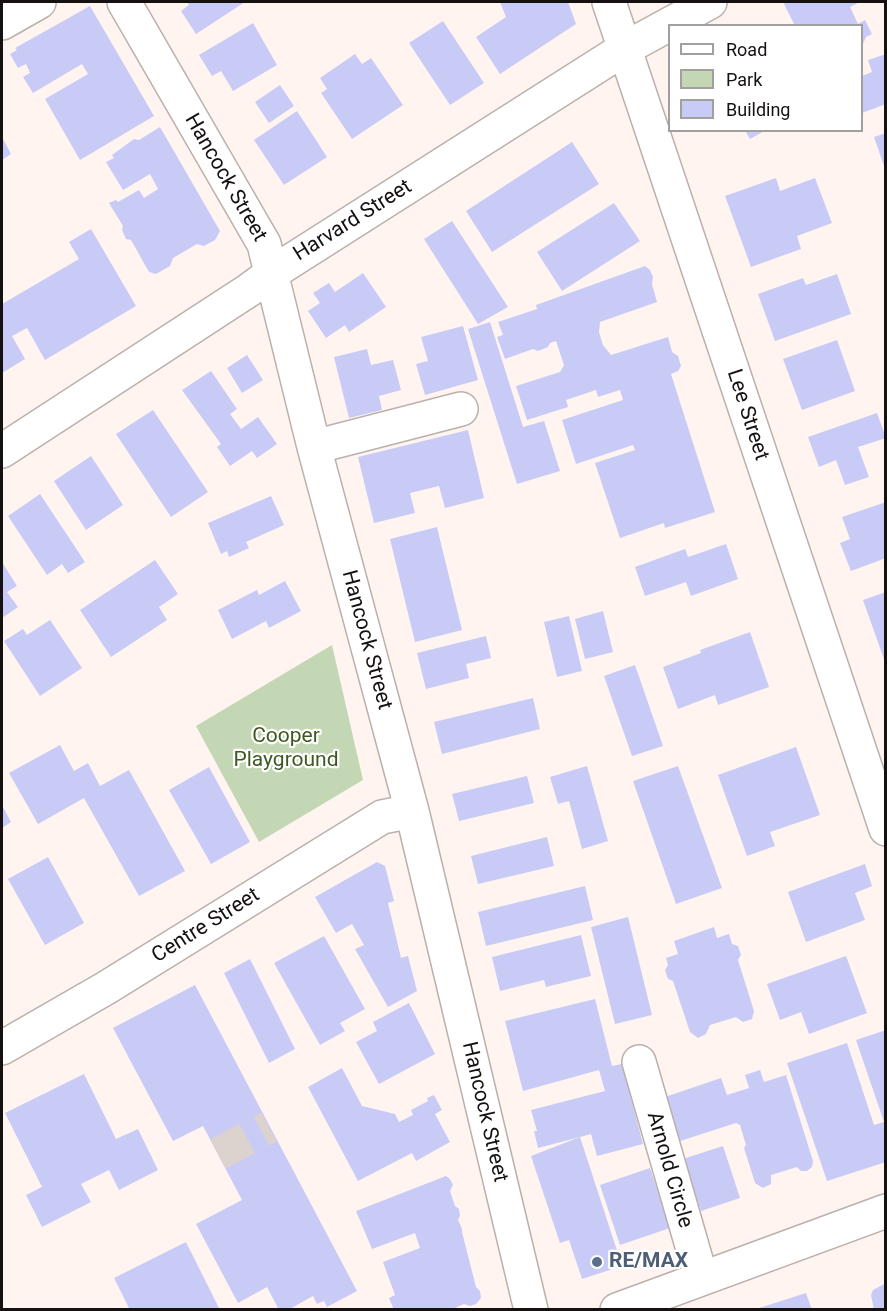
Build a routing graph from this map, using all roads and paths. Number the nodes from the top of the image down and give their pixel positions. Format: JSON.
{"nodes":[{"id":1,"x":39,"y":2,"type":"edge"},
{"id":2,"x":124,"y":2,"type":"edge"},
{"id":3,"x":609,"y":2,"type":"edge"},
{"id":4,"x":710,"y":2,"type":"edge"},
{"id":5,"x":2,"y":23,"type":"edge"},
{"id":6,"x":670,"y":24,"type":"edge"},
{"id":7,"x":668,"y":25,"type":"edge"},
{"id":8,"x":624,"y":49,"type":"junction"},
{"id":9,"x":272,"y":273,"type":"junction"},
{"id":10,"x":461,"y":409,"type":"dead end"},
{"id":11,"x":314,"y":447,"type":"junction"},
{"id":12,"x":2,"y":452,"type":"edge"},
{"id":13,"x":412,"y":811,"type":"junction"},
{"id":14,"x":885,"y":829,"type":"edge"},
{"id":15,"x":2,"y":1048,"type":"edge"},
{"id":16,"x":639,"y":1062,"type":"dead end"},
{"id":17,"x":885,"y":1211,"type":"edge"},
{"id":18,"x":701,"y":1277,"type":"junction"},
{"id":19,"x":531,"y":1310,"type":"edge"},
{"id":20,"x":616,"y":1310,"type":"edge"}],
"edges":[{"from":1,"to":5,"type":"street"},
{"from":2,"to":9,"type":"street","name":"Hancock Street"},
{"from":3,"to":8,"type":"street","name":"Lee Street"},
{"from":4,"to":6,"type":"street","name":"Harvard Street"},
{"from":7,"to":8,"type":"street","name":"Harvard Street"},
{"from":8,"to":9,"type":"street","name":"Harvard Street"},
{"from":8,"to":14,"type":"street","name":"Lee Street"},
{"from":9,"to":11,"type":"street","name":"Hancock Street"},
{"from":9,"to":12,"type":"street","name":"Harvard Street"},
{"from":10,"to":11,"type":"street"},
{"from":11,"to":13,"type":"street","name":"Hancock Street"},
{"from":13,"to":15,"type":"street","name":"Centre Street"},
{"from":13,"to":19,"type":"street","name":"Hancock Street"},
{"from":16,"to":18,"type":"street","name":"Arnold Circle"},
{"from":17,"to":18,"type":"street"},
{"from":18,"to":20,"type":"street"}]}
